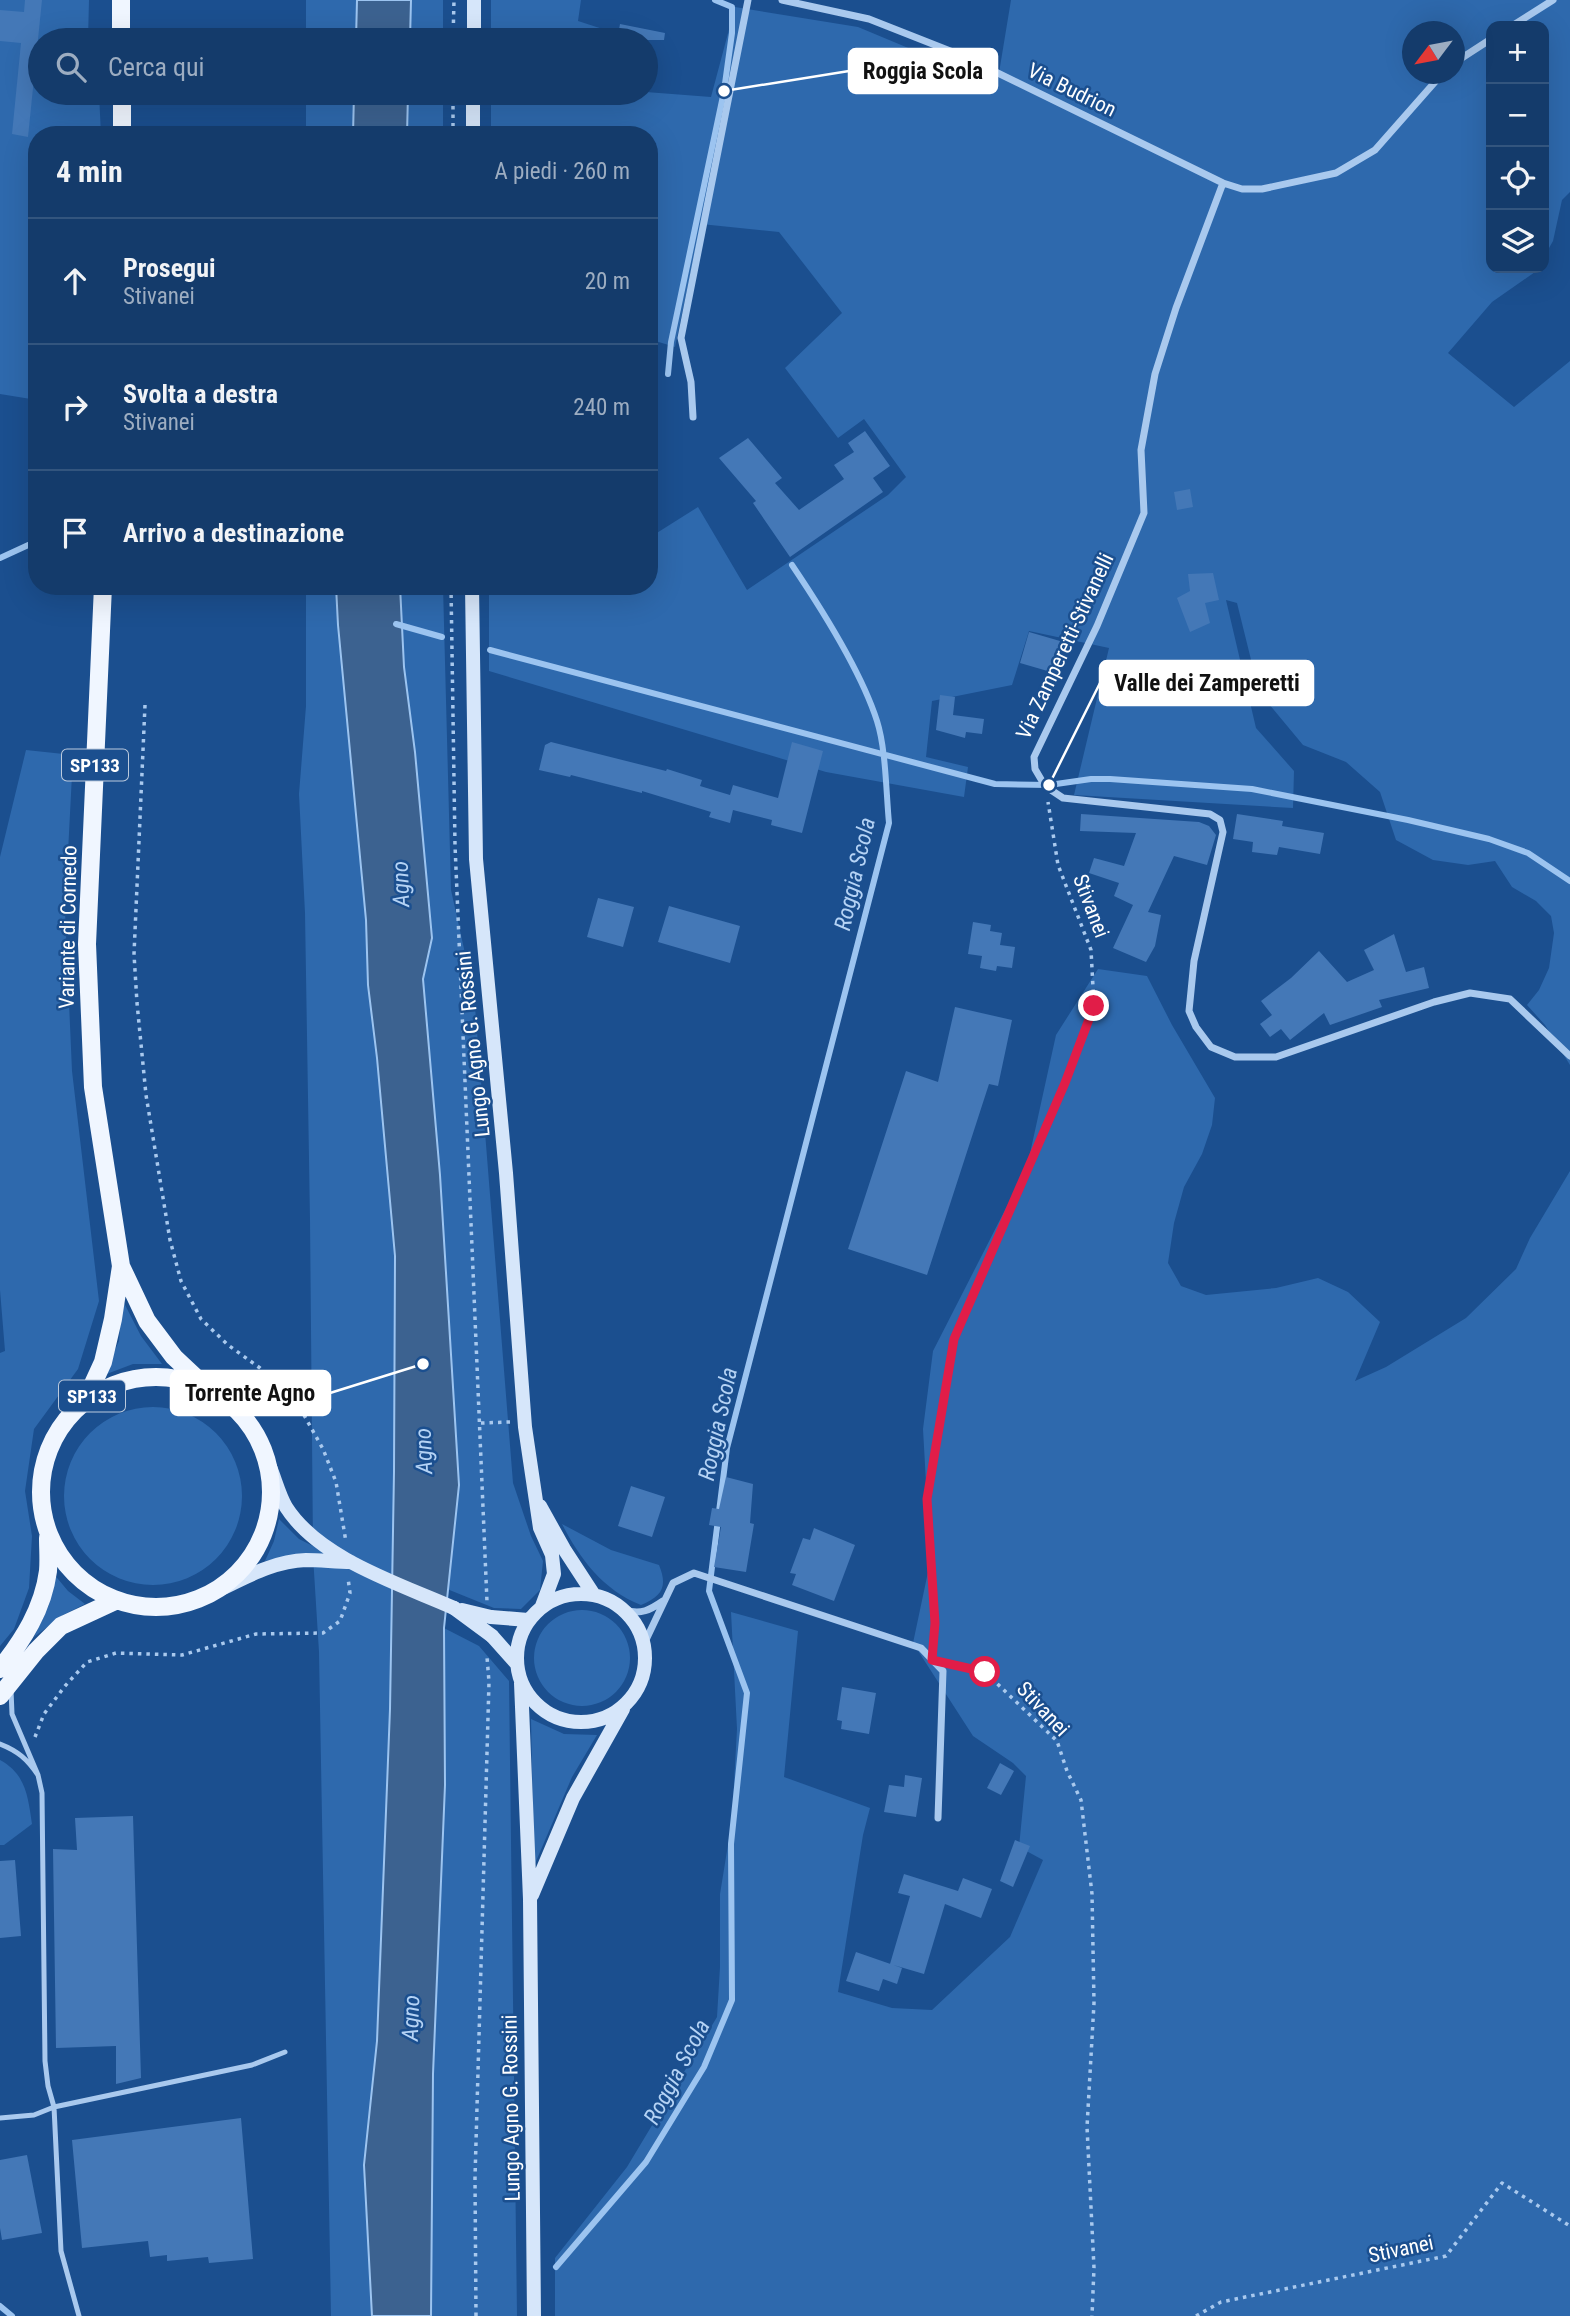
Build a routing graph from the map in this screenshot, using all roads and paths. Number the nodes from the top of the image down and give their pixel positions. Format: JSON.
{"nodes":[{"id":1,"x":121,"y":0,"type":"edge"},
{"id":2,"x":454,"y":0,"type":"edge"},
{"id":3,"x":474,"y":0,"type":"edge"},
{"id":4,"x":748,"y":0,"type":"edge"},
{"id":5,"x":782,"y":0,"type":"edge"},
{"id":6,"x":1553,"y":0,"type":"edge"},
{"id":7,"x":1520,"y":21,"type":"edge"},
{"id":8,"x":121,"y":28,"type":"edge"},
{"id":9,"x":453,"y":28,"type":"edge"},
{"id":10,"x":474,"y":28,"type":"edge"},
{"id":11,"x":1486,"y":43,"type":"edge"},
{"id":12,"x":1465,"y":56,"type":"edge"},
{"id":13,"x":1433,"y":84,"type":"edge"},
{"id":14,"x":122,"y":105,"type":"edge"},
{"id":15,"x":453,"y":105,"type":"edge"},
{"id":16,"x":473,"y":105,"type":"edge"},
{"id":17,"x":122,"y":126,"type":"edge"},
{"id":18,"x":453,"y":126,"type":"edge"},
{"id":19,"x":473,"y":126,"type":"edge"},
{"id":20,"x":1223,"y":183,"type":"junction"},
{"id":21,"x":692,"y":417,"type":"dead end"},
{"id":22,"x":103,"y":595,"type":"edge"},
{"id":23,"x":451,"y":595,"type":"edge"},
{"id":24,"x":472,"y":595,"type":"edge"},
{"id":25,"x":145,"y":705,"type":"dead end"},
{"id":26,"x":1045,"y":786,"type":"junction"},
{"id":27,"x":1570,"y":1056,"type":"edge"},
{"id":28,"x":121,"y":1266,"type":"junction"},
{"id":29,"x":206,"y":1387,"type":"junction"},
{"id":30,"x":86,"y":1399,"type":"junction"},
{"id":31,"x":513,"y":1422,"type":"dead end"},
{"id":32,"x":481,"y":1423,"type":"junction"},
{"id":33,"x":270,"y":1467,"type":"junction"},
{"id":34,"x":536,"y":1497,"type":"junction"},
{"id":35,"x":48,"y":1535,"type":"junction"},
{"id":36,"x":348,"y":1562,"type":"junction"},
{"id":37,"x":221,"y":1589,"type":"junction"},
{"id":38,"x":594,"y":1595,"type":"junction"},
{"id":39,"x":115,"y":1601,"type":"junction"},
{"id":40,"x":664,"y":1601,"type":"junction"},
{"id":41,"x":542,"y":1606,"type":"junction"},
{"id":42,"x":454,"y":1608,"type":"junction"},
{"id":43,"x":489,"y":1610,"type":"junction"},
{"id":44,"x":625,"y":1611,"type":"junction"},
{"id":45,"x":528,"y":1620,"type":"junction"},
{"id":46,"x":644,"y":1644,"type":"junction"},
{"id":47,"x":487,"y":1655,"type":"dead end"},
{"id":48,"x":932,"y":1660,"type":"junction"},
{"id":49,"x":517,"y":1664,"type":"junction"},
{"id":50,"x":4,"y":1682,"type":"edge"},
{"id":51,"x":521,"y":1683,"type":"junction"},
{"id":52,"x":625,"y":1706,"type":"junction"},
{"id":53,"x":0,"y":1744,"type":"edge"},
{"id":54,"x":29,"y":1752,"type":"junction"},
{"id":55,"x":38,"y":1775,"type":"junction"},
{"id":56,"x":938,"y":1818,"type":"dead end"},
{"id":57,"x":530,"y":1899,"type":"junction"},
{"id":58,"x":285,"y":2052,"type":"dead end"},
{"id":59,"x":54,"y":2107,"type":"junction"},
{"id":60,"x":0,"y":2118,"type":"edge"},
{"id":61,"x":1570,"y":2226,"type":"edge"},
{"id":62,"x":79,"y":2316,"type":"edge"},
{"id":63,"x":476,"y":2316,"type":"edge"},
{"id":64,"x":534,"y":2316,"type":"edge"},
{"id":65,"x":1092,"y":2316,"type":"edge"},
{"id":66,"x":1196,"y":2316,"type":"edge"}],
"edges":[{"from":1,"to":8,"type":"main road"},
{"from":2,"to":9,"type":"path"},
{"from":3,"to":10,"type":"main road"},
{"from":4,"to":21,"type":"street"},
{"from":5,"to":20,"type":"street","name":"Via Budrion"},
{"from":6,"to":7,"type":"street"},
{"from":11,"to":12,"type":"street"},
{"from":13,"to":20,"type":"street","name":"Via Budrion"},
{"from":14,"to":17,"type":"main road"},
{"from":15,"to":18,"type":"path"},
{"from":16,"to":19,"type":"main road"},
{"from":20,"to":26,"type":"street","name":"Via Zamperetti-Stivanelli"},
{"from":22,"to":28,"type":"main road","name":"Variante di Cornedo","number":"SP133"},
{"from":23,"to":32,"type":"path"},
{"from":24,"to":34,"type":"main road","name":"Lungo Agno G. Rossini"},
{"from":25,"to":36,"type":"path"},
{"from":26,"to":27,"type":"street"},
{"from":26,"to":48,"type":"path","name":"Stivanei"},
{"from":28,"to":29,"type":"main road","number":"SP133"},
{"from":28,"to":30,"type":"main road","number":"SP133"},
{"from":29,"to":30,"type":"main road","number":"SP133"},
{"from":29,"to":33,"type":"main road","number":"SP133"},
{"from":30,"to":35,"type":"main road","number":"SP133"},
{"from":31,"to":32,"type":"path"},
{"from":32,"to":43,"type":"path"},
{"from":33,"to":36,"type":"main road"},
{"from":33,"to":37,"type":"main road","number":"SP133"},
{"from":34,"to":38,"type":"main road","name":"Lungo Agno G. Rossini"},
{"from":34,"to":41,"type":"main road","name":"Lungo Agno G. Rossini"},
{"from":35,"to":39,"type":"main road","number":"SP133"},
{"from":35,"to":50,"type":"main road","number":"SP133"},
{"from":36,"to":37,"type":"main road"},
{"from":36,"to":42,"type":"main road"},
{"from":36,"to":54,"type":"path"},
{"from":37,"to":39,"type":"main road","number":"SP133"},
{"from":38,"to":41,"type":"main road","name":"Lungo Agno G. Rossini"},
{"from":38,"to":44,"type":"main road","name":"Lungo Agno G. Rossini"},
{"from":39,"to":50,"type":"main road"},
{"from":40,"to":44,"type":"street"},
{"from":40,"to":46,"type":"street"},
{"from":40,"to":48,"type":"street"},
{"from":41,"to":45,"type":"main road","name":"Lungo Agno G. Rossini"},
{"from":42,"to":43,"type":"main road","bridge":true},
{"from":42,"to":49,"type":"main road","bridge":true},
{"from":43,"to":45,"type":"main road"},
{"from":44,"to":46,"type":"main road"},
{"from":45,"to":49,"type":"main road","name":"Lungo Agno G. Rossini"},
{"from":46,"to":52,"type":"main road","name":"Lungo Agno G. Rossini"},
{"from":47,"to":63,"type":"path"},
{"from":48,"to":56,"type":"street"},
{"from":48,"to":65,"type":"path","name":"Stivanei"},
{"from":49,"to":51,"type":"main road","name":"Lungo Agno G. Rossini"},
{"from":50,"to":54,"type":"lane"},
{"from":51,"to":52,"type":"main road","name":"Lungo Agno G. Rossini"},
{"from":51,"to":57,"type":"main road","name":"Lungo Agno G. Rossini"},
{"from":52,"to":57,"type":"main road","name":"Lungo Agno G. Rossini"},
{"from":53,"to":55,"type":"lane"},
{"from":54,"to":55,"type":"lane"},
{"from":55,"to":59,"type":"lane"},
{"from":57,"to":64,"type":"main road","name":"Lungo Agno G. Rossini"},
{"from":58,"to":59,"type":"lane"},
{"from":59,"to":60,"type":"lane"},
{"from":59,"to":62,"type":"lane"},
{"from":61,"to":66,"type":"path","name":"Stivanei"}]}
